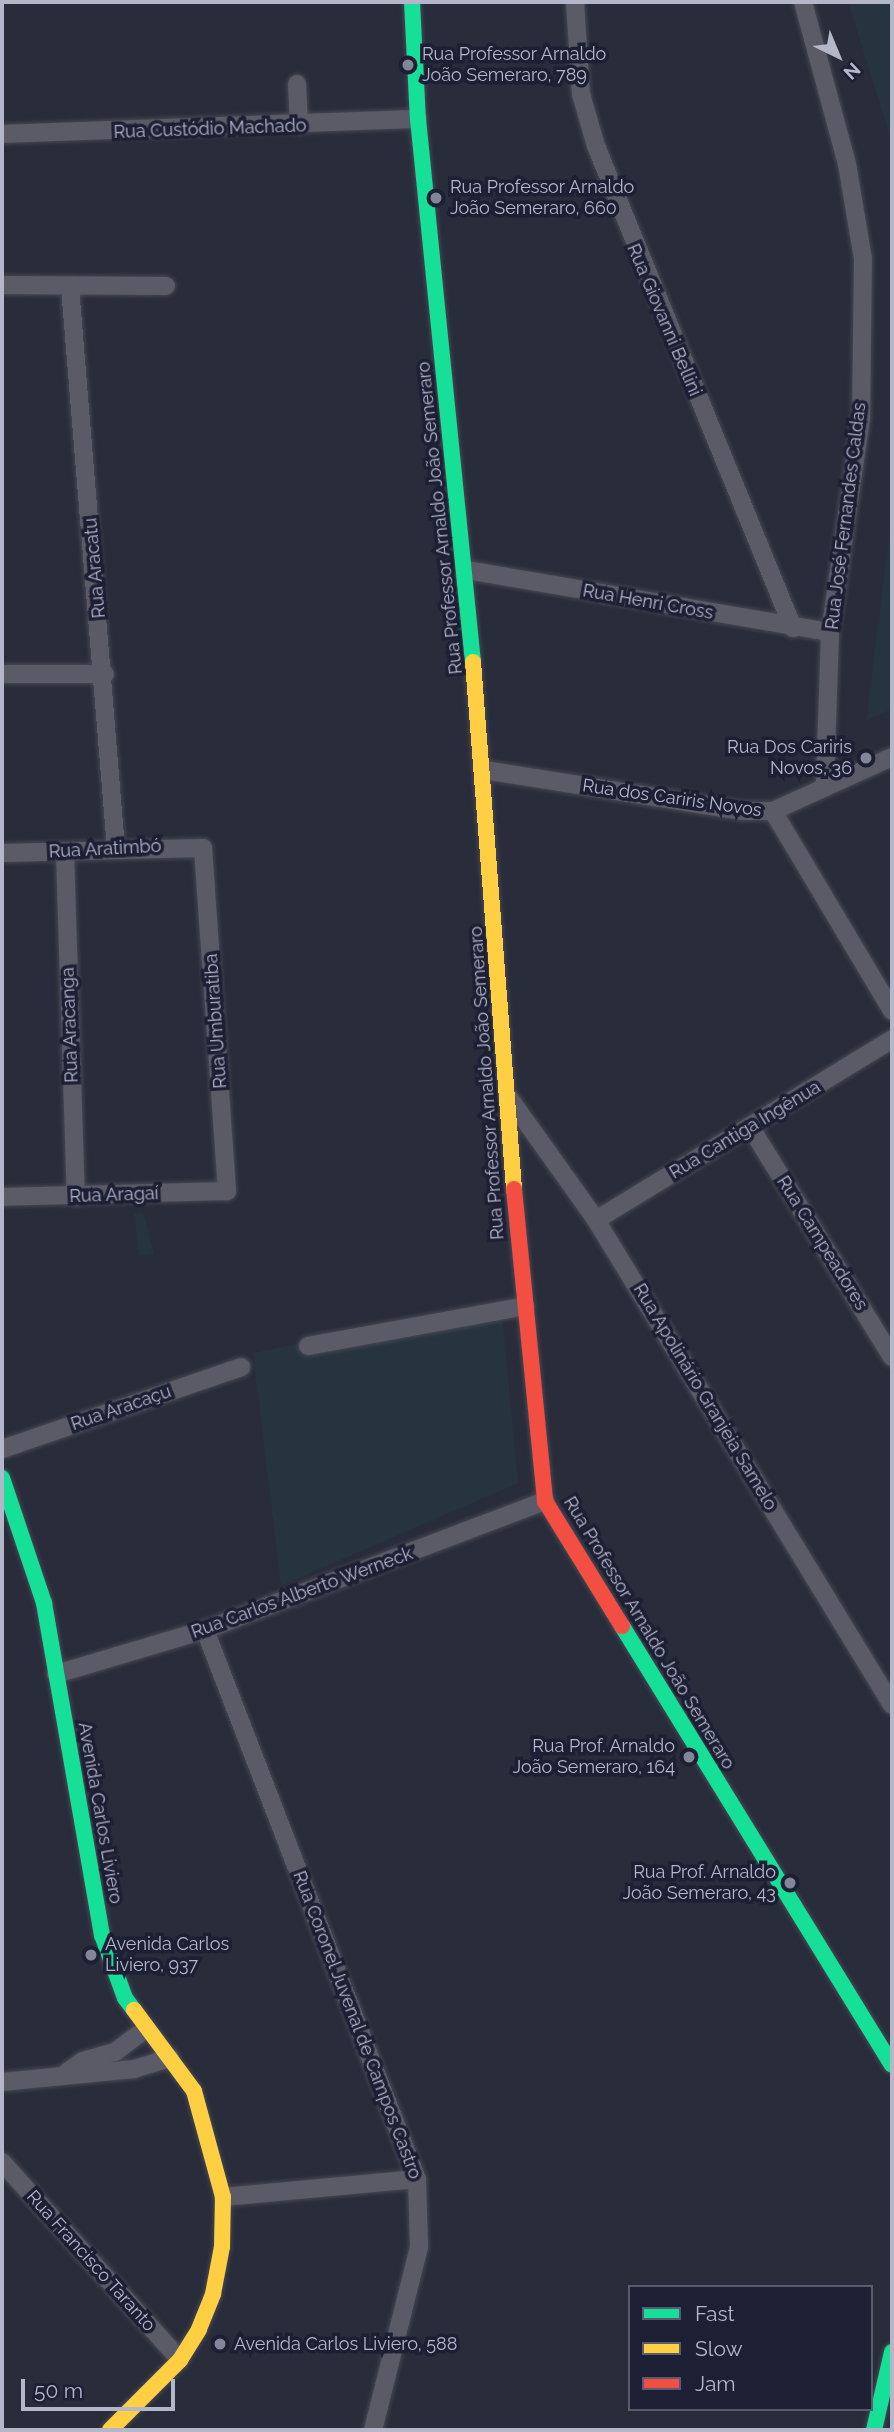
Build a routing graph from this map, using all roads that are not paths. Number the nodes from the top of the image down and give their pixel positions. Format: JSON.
{"nodes":[{"id":1,"x":412,"y":2,"type":"edge"},
{"id":2,"x":575,"y":2,"type":"edge"},
{"id":3,"x":803,"y":2,"type":"edge"},
{"id":4,"x":297,"y":83,"type":"dead end"},
{"id":5,"x":418,"y":119,"type":"junction"},
{"id":6,"x":299,"y":125,"type":"junction"},
{"id":7,"x":2,"y":134,"type":"edge"},
{"id":8,"x":2,"y":285,"type":"edge"},
{"id":9,"x":166,"y":286,"type":"dead end"},
{"id":10,"x":70,"y":287,"type":"junction"},
{"id":11,"x":466,"y":570,"type":"junction"},
{"id":12,"x":793,"y":628,"type":"junction"},
{"id":13,"x":830,"y":632,"type":"junction"},
{"id":14,"x":2,"y":674,"type":"edge"},
{"id":15,"x":105,"y":674,"type":"junction"},
{"id":16,"x":892,"y":757,"type":"edge"},
{"id":17,"x":484,"y":770,"type":"junction"},
{"id":18,"x":825,"y":786,"type":"junction"},
{"id":19,"x":773,"y":811,"type":"junction"},
{"id":20,"x":116,"y":849,"type":"junction"},
{"id":21,"x":205,"y":852,"type":"joint"},
{"id":22,"x":2,"y":853,"type":"edge"},
{"id":23,"x":65,"y":853,"type":"junction"},
{"id":24,"x":892,"y":1011,"type":"edge"},
{"id":25,"x":892,"y":1039,"type":"edge"},
{"id":26,"x":507,"y":1096,"type":"junction"},
{"id":27,"x":751,"y":1128,"type":"junction"},
{"id":28,"x":227,"y":1191,"type":"joint"},
{"id":29,"x":2,"y":1197,"type":"edge"},
{"id":30,"x":76,"y":1197,"type":"junction"},
{"id":31,"x":596,"y":1220,"type":"junction"},
{"id":32,"x":525,"y":1306,"type":"junction"},
{"id":33,"x":308,"y":1346,"type":"dead end"},
{"id":34,"x":892,"y":1357,"type":"edge"},
{"id":35,"x":241,"y":1367,"type":"dead end"},
{"id":36,"x":2,"y":1449,"type":"edge"},
{"id":37,"x":2,"y":1478,"type":"edge"},
{"id":38,"x":545,"y":1501,"type":"junction"},
{"id":39,"x":205,"y":1630,"type":"junction"},
{"id":40,"x":56,"y":1674,"type":"junction"},
{"id":41,"x":892,"y":1705,"type":"edge"},
{"id":42,"x":145,"y":2029,"type":"junction"},
{"id":43,"x":170,"y":2058,"type":"junction"},
{"id":44,"x":892,"y":2065,"type":"edge"},
{"id":45,"x":64,"y":2074,"type":"junction"},
{"id":46,"x":2,"y":2082,"type":"edge"},
{"id":47,"x":2,"y":2162,"type":"edge"},
{"id":48,"x":417,"y":2179,"type":"junction"},
{"id":49,"x":223,"y":2197,"type":"junction"},
{"id":50,"x":892,"y":2352,"type":"edge"},
{"id":51,"x":180,"y":2360,"type":"junction"},
{"id":52,"x":887,"y":2399,"type":"edge"},
{"id":53,"x":110,"y":2430,"type":"edge"},
{"id":54,"x":373,"y":2430,"type":"edge"},
{"id":55,"x":874,"y":2430,"type":"edge"}],
"edges":[{"from":1,"to":5,"type":"main road","name":"Rua Professor Arnaldo João Semeraro"},
{"from":2,"to":12,"type":"street","name":"Rua Giovanni Bellini"},
{"from":3,"to":13,"type":"street","name":"Rua José Fernandes Caldas"},
{"from":4,"to":6,"type":"street"},
{"from":5,"to":6,"type":"street","name":"Rua Custódio Machado"},
{"from":5,"to":11,"type":"main road","name":"Rua Professor Arnaldo João Semeraro"},
{"from":6,"to":7,"type":"street","name":"Rua Custódio Machado"},
{"from":8,"to":10,"type":"street"},
{"from":9,"to":10,"type":"street"},
{"from":10,"to":15,"type":"street","name":"Rua Aracatu"},
{"from":11,"to":12,"type":"street","name":"Rua Henri Cross"},
{"from":11,"to":17,"type":"main road","name":"Rua Professor Arnaldo João Semeraro"},
{"from":12,"to":13,"type":"street","name":"Rua Henri Cross"},
{"from":13,"to":18,"type":"street","name":"Rua José Fernandes Caldas"},
{"from":14,"to":15,"type":"street"},
{"from":15,"to":20,"type":"street","name":"Rua Aracatu"},
{"from":16,"to":18,"type":"street","name":"Rua dos Cariris Novos"},
{"from":17,"to":19,"type":"street","name":"Rua dos Cariris Novos"},
{"from":17,"to":26,"type":"main road","name":"Rua Professor Arnaldo João Semeraro"},
{"from":18,"to":19,"type":"street","name":"Rua dos Cariris Novos"},
{"from":19,"to":24,"type":"street"},
{"from":20,"to":21,"type":"street","name":"Rua Aratimbó"},
{"from":20,"to":23,"type":"street","name":"Rua Aratimbó"},
{"from":21,"to":28,"type":"street","name":"Rua Umburatiba"},
{"from":22,"to":23,"type":"street","name":"Rua Aratimbó"},
{"from":23,"to":30,"type":"street","name":"Rua Aracanga"},
{"from":25,"to":27,"type":"street","name":"Rua Cantiga Ingênua"},
{"from":26,"to":31,"type":"street","name":"Rua Apolinário Granjeia Samelo"},
{"from":26,"to":32,"type":"main road","name":"Rua Professor Arnaldo João Semeraro"},
{"from":27,"to":31,"type":"street","name":"Rua Cantiga Ingênua"},
{"from":27,"to":34,"type":"street","name":"Rua Campeadores"},
{"from":28,"to":30,"type":"street","name":"Rua Aragaí"},
{"from":29,"to":30,"type":"street","name":"Rua Aragaí"},
{"from":31,"to":41,"type":"street","name":"Rua Apolinário Granjeia Samelo"},
{"from":32,"to":33,"type":"street"},
{"from":32,"to":38,"type":"main road","name":"Rua Professor Arnaldo João Semeraro"},
{"from":35,"to":36,"type":"street","name":"Rua Aracaçu"},
{"from":37,"to":40,"type":"main road","name":"Avenida Carlos Liviero"},
{"from":38,"to":39,"type":"street","name":"Rua Carlos Alberto Werneck"},
{"from":38,"to":44,"type":"main road","name":"Rua Professor Arnaldo João Semeraro"},
{"from":39,"to":40,"type":"street","name":"Rua Carlos Alberto Werneck"},
{"from":39,"to":48,"type":"street","name":"Rua Coronel Juvenal de Campos Castro"},
{"from":40,"to":42,"type":"main road","name":"Avenida Carlos Liviero"},
{"from":42,"to":43,"type":"main road","name":"Avenida Carlos Liviero"},
{"from":42,"to":45,"type":"street"},
{"from":43,"to":45,"type":"street"},
{"from":43,"to":49,"type":"main road","name":"Avenida Carlos Liviero"},
{"from":45,"to":46,"type":"street"},
{"from":47,"to":51,"type":"street","name":"Rua Francisco Taranto"},
{"from":48,"to":49,"type":"street"},
{"from":48,"to":54,"type":"street","name":"Rua Coronel Juvenal de Campos Castro"},
{"from":49,"to":51,"type":"main road","name":"Avenida Carlos Liviero"},
{"from":50,"to":52,"type":"main road"},
{"from":51,"to":53,"type":"main road","name":"Avenida Carlos Liviero"},
{"from":52,"to":55,"type":"main road"}]}
